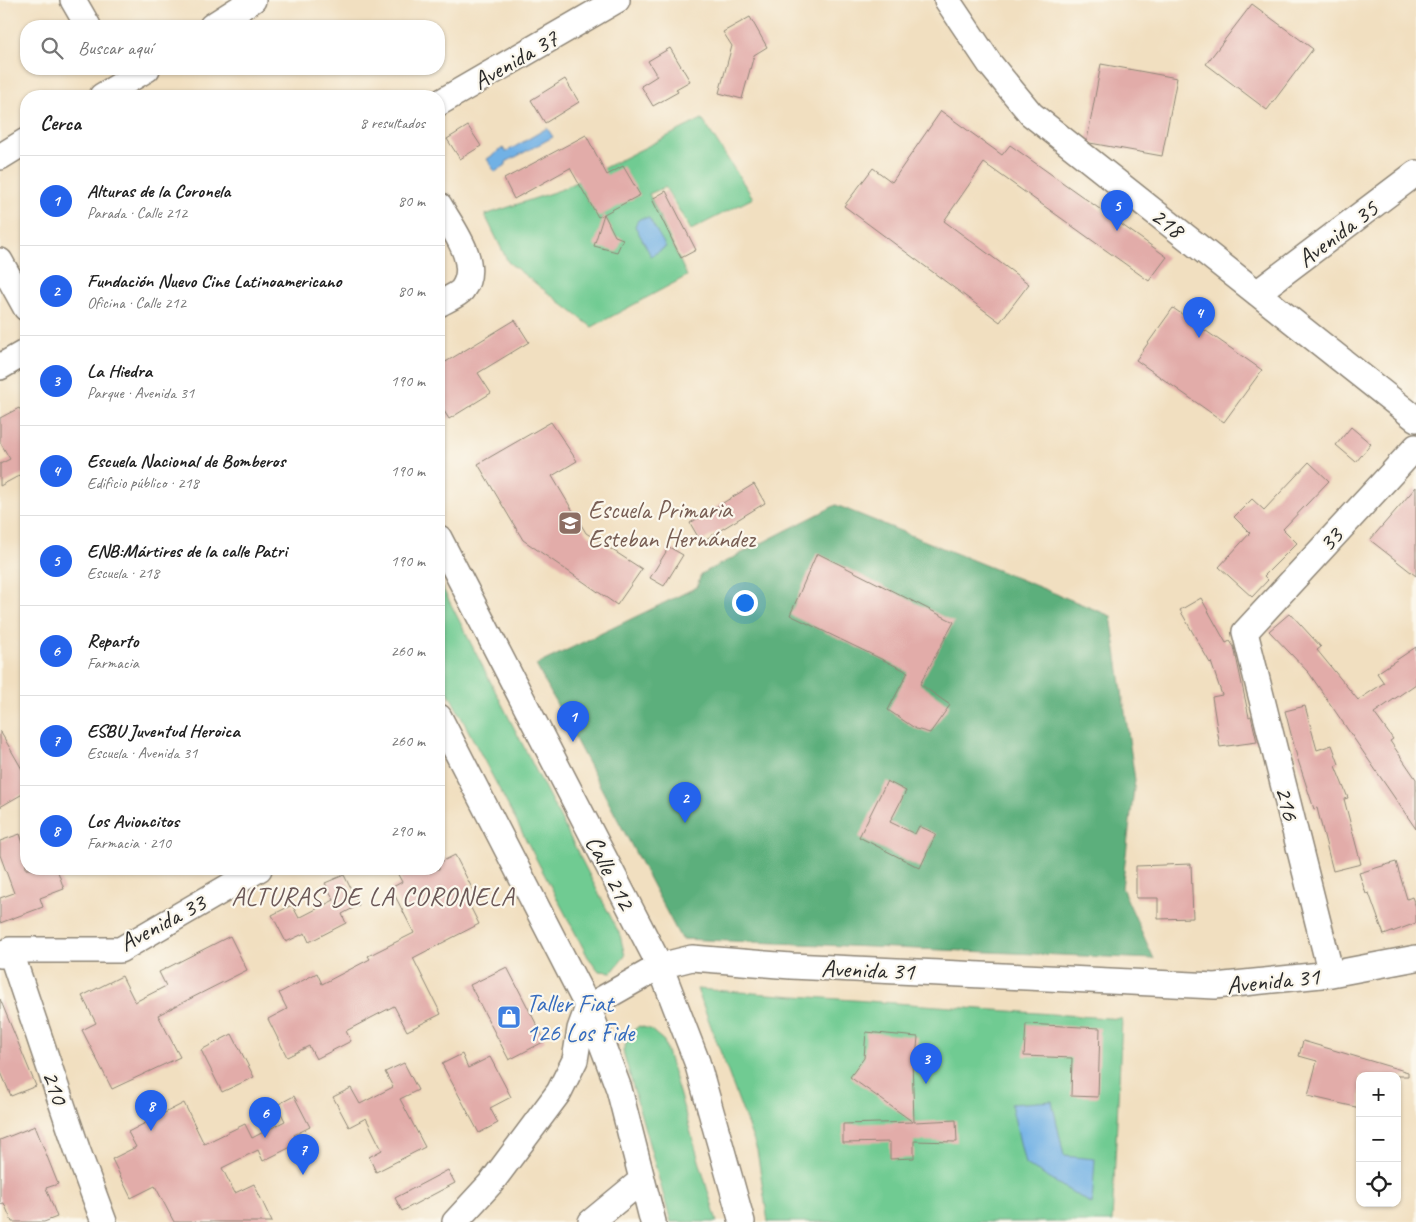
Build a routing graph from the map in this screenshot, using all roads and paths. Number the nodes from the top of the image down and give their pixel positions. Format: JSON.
{"nodes":[{"id":1,"x":73,"y":0,"type":"edge"},
{"id":2,"x":253,"y":0,"type":"edge"},
{"id":3,"x":617,"y":0,"type":"edge"},
{"id":4,"x":947,"y":0,"type":"edge"},
{"id":5,"x":85,"y":20,"type":"edge"},
{"id":6,"x":221,"y":20,"type":"edge"},
{"id":7,"x":136,"y":75,"type":"edge"},
{"id":8,"x":117,"y":86,"type":"edge"},
{"id":9,"x":445,"y":100,"type":"edge"},
{"id":10,"x":20,"y":145,"type":"edge"},
{"id":11,"x":0,"y":157,"type":"edge"},
{"id":12,"x":1416,"y":173,"type":"edge"},
{"id":13,"x":445,"y":216,"type":"edge"},
{"id":14,"x":0,"y":261,"type":"edge"},
{"id":15,"x":1258,"y":293,"type":"junction"},
{"id":16,"x":20,"y":297,"type":"edge"},
{"id":17,"x":445,"y":300,"type":"edge"},
{"id":18,"x":20,"y":355,"type":"edge"},
{"id":19,"x":0,"y":367,"type":"edge"},
{"id":20,"x":1416,"y":418,"type":"edge"},
{"id":21,"x":1416,"y":447,"type":"edge"},
{"id":22,"x":445,"y":550,"type":"edge"},
{"id":23,"x":1245,"y":632,"type":"joint"},
{"id":24,"x":445,"y":744,"type":"edge"},
{"id":25,"x":448,"y":757,"type":"edge"},
{"id":26,"x":249,"y":875,"type":"edge"},
{"id":27,"x":5,"y":953,"type":"edge"},
{"id":28,"x":1416,"y":958,"type":"edge"},
{"id":29,"x":660,"y":966,"type":"junction"},
{"id":30,"x":1331,"y":974,"type":"junction"},
{"id":31,"x":588,"y":1007,"type":"junction"},
{"id":32,"x":642,"y":1180,"type":"junction"},
{"id":33,"x":104,"y":1222,"type":"edge"},
{"id":34,"x":455,"y":1222,"type":"edge"},
{"id":35,"x":591,"y":1222,"type":"edge"},
{"id":36,"x":653,"y":1222,"type":"edge"},
{"id":37,"x":742,"y":1222,"type":"edge"}],
"edges":[{"from":1,"to":5,"type":"street"},
{"from":2,"to":6,"type":"street"},
{"from":3,"to":9,"type":"street","name":"Avenida 37"},
{"from":4,"to":15,"type":"street","name":"218"},
{"from":7,"to":8,"type":"street"},
{"from":10,"to":11,"type":"street"},
{"from":12,"to":15,"type":"street","name":"Avenida 35"},
{"from":13,"to":17,"type":"street"},
{"from":14,"to":16,"type":"street"},
{"from":15,"to":20,"type":"street","name":"218"},
{"from":18,"to":19,"type":"street"},
{"from":21,"to":23,"type":"street","name":"33"},
{"from":22,"to":29,"type":"street","name":"Calle 212"},
{"from":23,"to":30,"type":"street","name":"216"},
{"from":24,"to":25,"type":"street"},
{"from":25,"to":31,"type":"street"},
{"from":26,"to":27,"type":"street","name":"Avenida 33"},
{"from":27,"to":33,"type":"street","name":"210"},
{"from":28,"to":30,"type":"street","name":"Avenida 31"},
{"from":29,"to":30,"type":"street","name":"Avenida 31"},
{"from":29,"to":31,"type":"street","name":"Avenida 31"},
{"from":29,"to":37,"type":"street","name":"Calle 212"},
{"from":31,"to":32,"type":"street"},
{"from":31,"to":34,"type":"street"},
{"from":32,"to":35,"type":"street"},
{"from":32,"to":36,"type":"street"}]}
